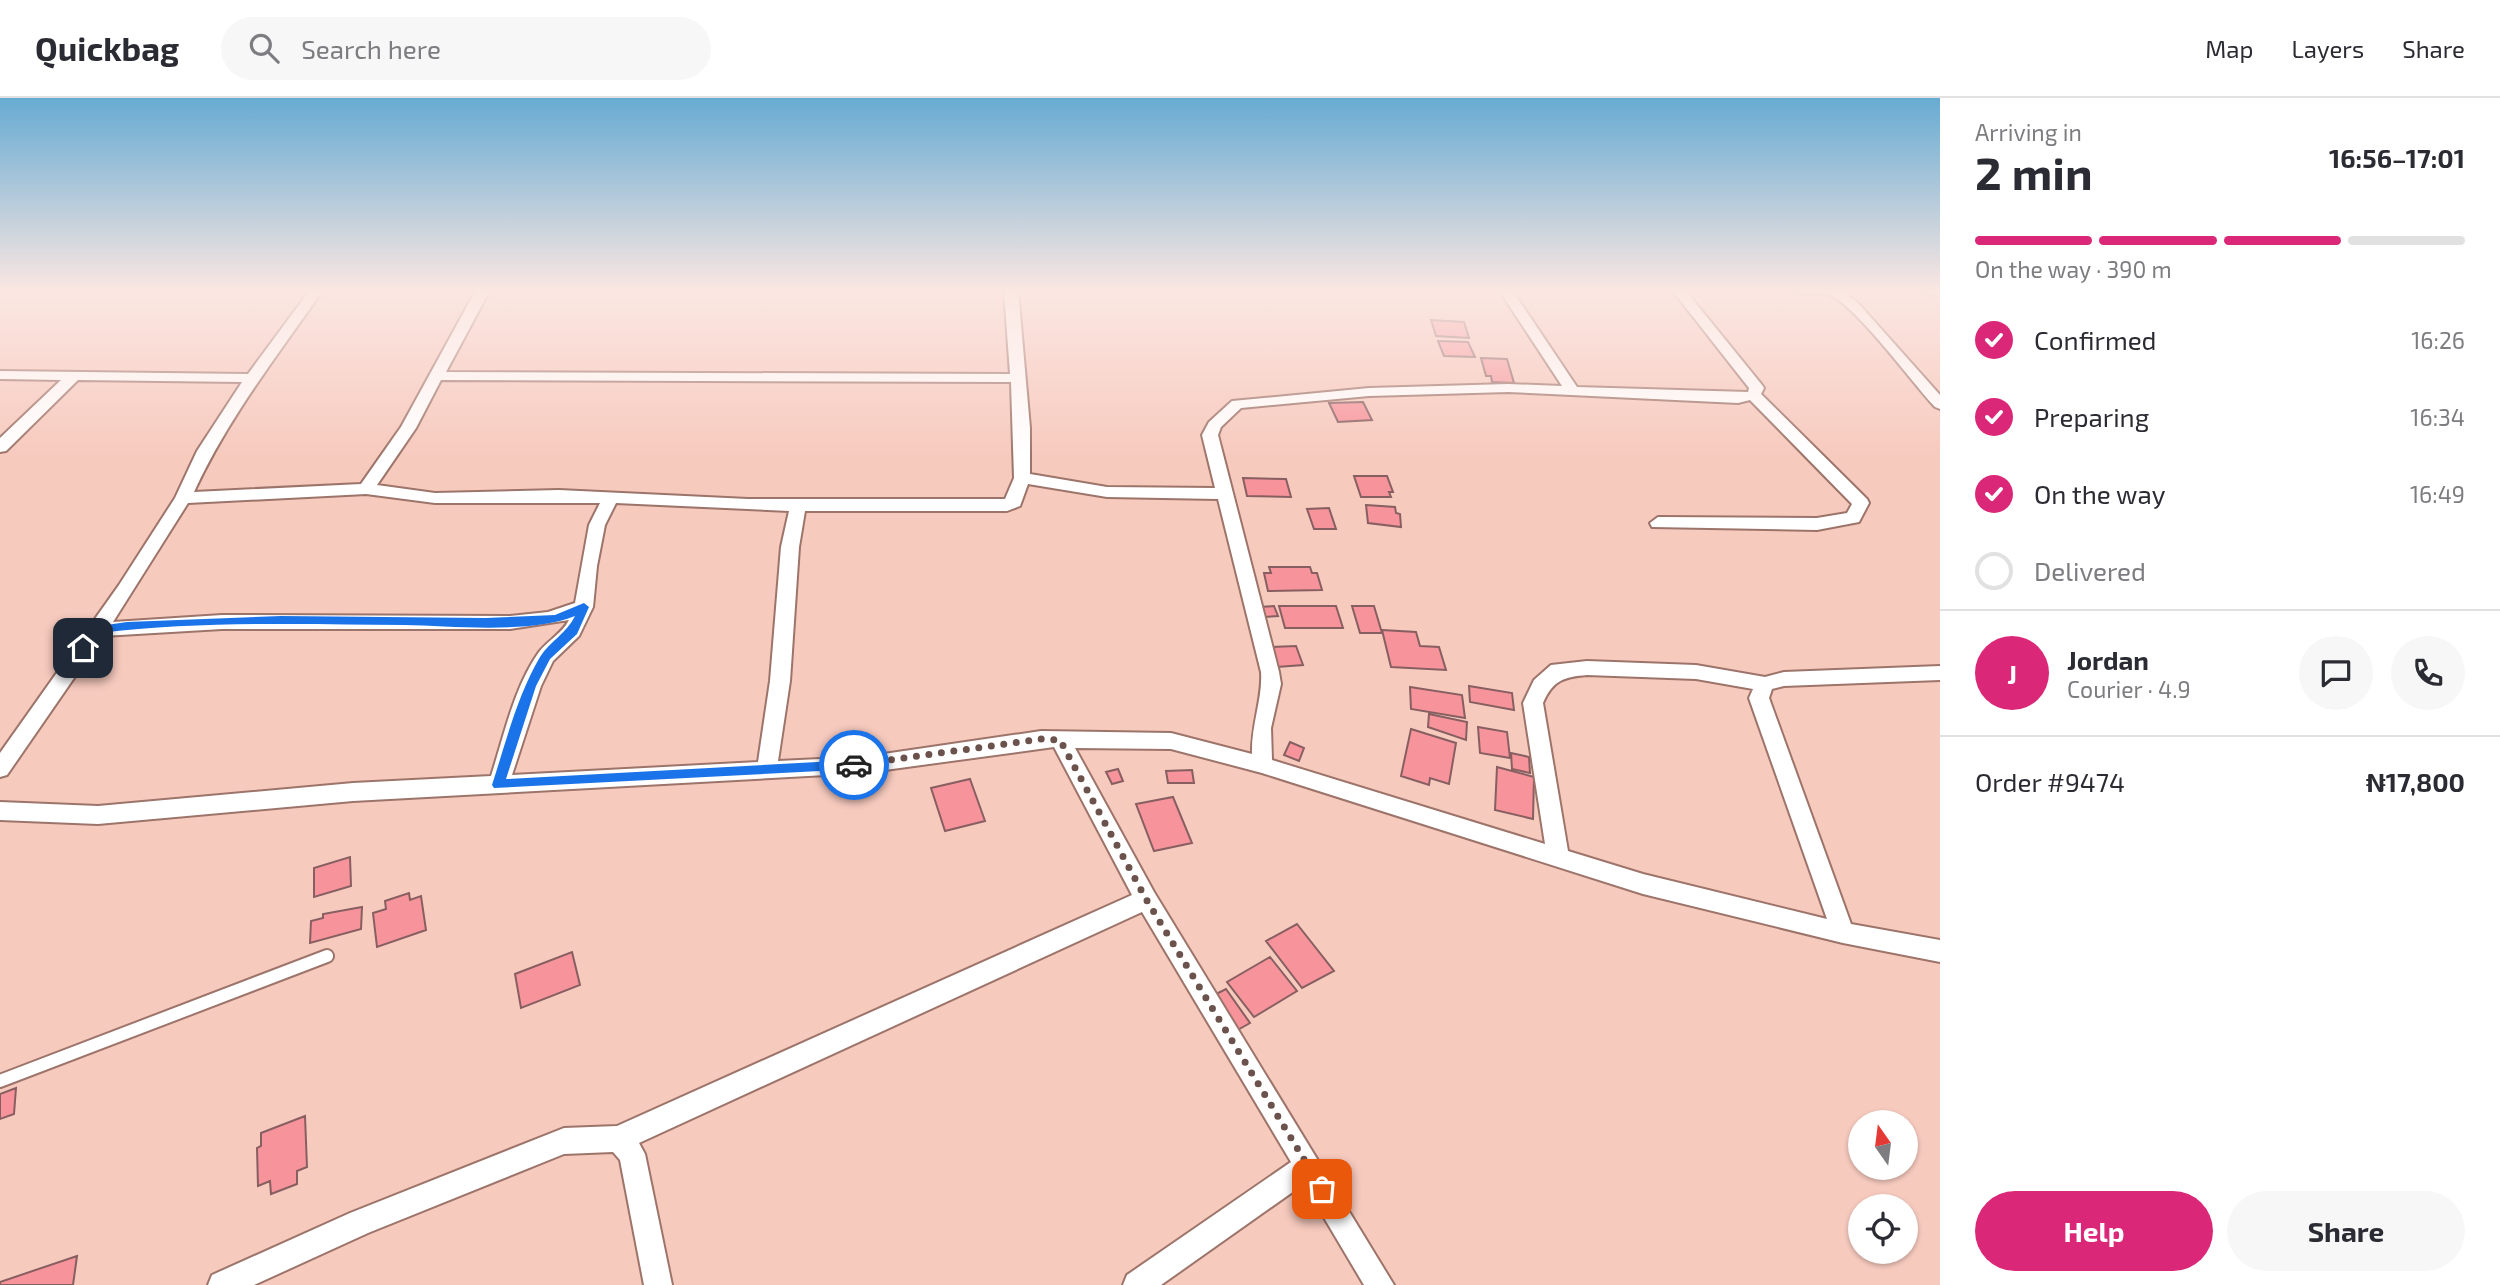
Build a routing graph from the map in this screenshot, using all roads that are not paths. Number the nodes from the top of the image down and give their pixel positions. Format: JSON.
{"nodes":[{"id":1,"x":276,"y":345,"type":"edge"},
{"id":2,"x":455,"y":345,"type":"edge"},
{"id":3,"x":1014,"y":345,"type":"edge"},
{"id":4,"x":1541,"y":345,"type":"edge"},
{"id":5,"x":1723,"y":345,"type":"edge"},
{"id":6,"x":1888,"y":345,"type":"edge"},
{"id":7,"x":0,"y":375,"type":"edge"},
{"id":8,"x":74,"y":376,"type":"junction"},
{"id":9,"x":439,"y":376,"type":"junction"},
{"id":10,"x":252,"y":378,"type":"junction"},
{"id":11,"x":1016,"y":378,"type":"junction"},
{"id":12,"x":1924,"y":386,"type":"junction"},
{"id":13,"x":1940,"y":386,"type":"edge"},
{"id":14,"x":1573,"y":392,"type":"junction"},
{"id":15,"x":1753,"y":395,"type":"junction"},
{"id":16,"x":1940,"y":404,"type":"edge"},
{"id":17,"x":0,"y":447,"type":"edge"},
{"id":18,"x":1022,"y":478,"type":"junction"},
{"id":19,"x":366,"y":489,"type":"junction"},
{"id":20,"x":1225,"y":494,"type":"junction"},
{"id":21,"x":611,"y":497,"type":"junction"},
{"id":22,"x":183,"y":498,"type":"junction"},
{"id":23,"x":798,"y":505,"type":"junction"},
{"id":24,"x":1658,"y":523,"type":"dead end"},
{"id":25,"x":584,"y":607,"type":"junction"},
{"id":26,"x":96,"y":630,"type":"junction"},
{"id":27,"x":1940,"y":673,"type":"edge"},
{"id":28,"x":1765,"y":684,"type":"junction"},
{"id":29,"x":1060,"y":740,"type":"junction"},
{"id":30,"x":1262,"y":765,"type":"junction"},
{"id":31,"x":0,"y":769,"type":"edge"},
{"id":32,"x":767,"y":770,"type":"junction"},
{"id":33,"x":498,"y":785,"type":"junction"},
{"id":34,"x":0,"y":811,"type":"edge"},
{"id":35,"x":1558,"y":858,"type":"junction"},
{"id":36,"x":1146,"y":899,"type":"junction"},
{"id":37,"x":1843,"y":933,"type":"junction"},
{"id":38,"x":1940,"y":951,"type":"edge"},
{"id":39,"x":327,"y":957,"type":"dead end"},
{"id":40,"x":0,"y":1081,"type":"edge"},
{"id":41,"x":618,"y":1139,"type":"junction"},
{"id":42,"x":1307,"y":1166,"type":"junction"},
{"id":43,"x":222,"y":1285,"type":"edge"},
{"id":44,"x":657,"y":1285,"type":"edge"},
{"id":45,"x":1137,"y":1285,"type":"edge"},
{"id":46,"x":1380,"y":1285,"type":"edge"}],
"edges":[{"from":1,"to":10,"type":"street"},
{"from":2,"to":9,"type":"street"},
{"from":3,"to":11,"type":"street"},
{"from":4,"to":14,"type":"street"},
{"from":5,"to":15,"type":"street"},
{"from":6,"to":12,"type":"street"},
{"from":7,"to":8,"type":"street"},
{"from":8,"to":10,"type":"street"},
{"from":8,"to":17,"type":"street"},
{"from":9,"to":11,"type":"street"},
{"from":9,"to":19,"type":"street"},
{"from":10,"to":22,"type":"street"},
{"from":11,"to":18,"type":"street"},
{"from":12,"to":13,"type":"street"},
{"from":12,"to":16,"type":"street"},
{"from":14,"to":15,"type":"street"},
{"from":14,"to":20,"type":"street"},
{"from":15,"to":24,"type":"street"},
{"from":18,"to":20,"type":"street"},
{"from":18,"to":23,"type":"street"},
{"from":19,"to":21,"type":"street"},
{"from":19,"to":22,"type":"street"},
{"from":20,"to":30,"type":"street"},
{"from":21,"to":23,"type":"street"},
{"from":21,"to":25,"type":"street"},
{"from":22,"to":26,"type":"street"},
{"from":23,"to":32,"type":"street"},
{"from":25,"to":26,"type":"street"},
{"from":25,"to":33,"type":"street"},
{"from":26,"to":31,"type":"street"},
{"from":27,"to":28,"type":"street"},
{"from":28,"to":35,"type":"street"},
{"from":28,"to":37,"type":"street"},
{"from":29,"to":30,"type":"street"},
{"from":29,"to":32,"type":"street"},
{"from":29,"to":36,"type":"street"},
{"from":30,"to":35,"type":"street"},
{"from":32,"to":33,"type":"street"},
{"from":33,"to":34,"type":"street"},
{"from":35,"to":37,"type":"street"},
{"from":36,"to":41,"type":"street"},
{"from":36,"to":42,"type":"street"},
{"from":37,"to":38,"type":"street"},
{"from":39,"to":40,"type":"lane"},
{"from":41,"to":43,"type":"street"},
{"from":41,"to":44,"type":"street"},
{"from":42,"to":45,"type":"street"},
{"from":42,"to":46,"type":"street"}]}
